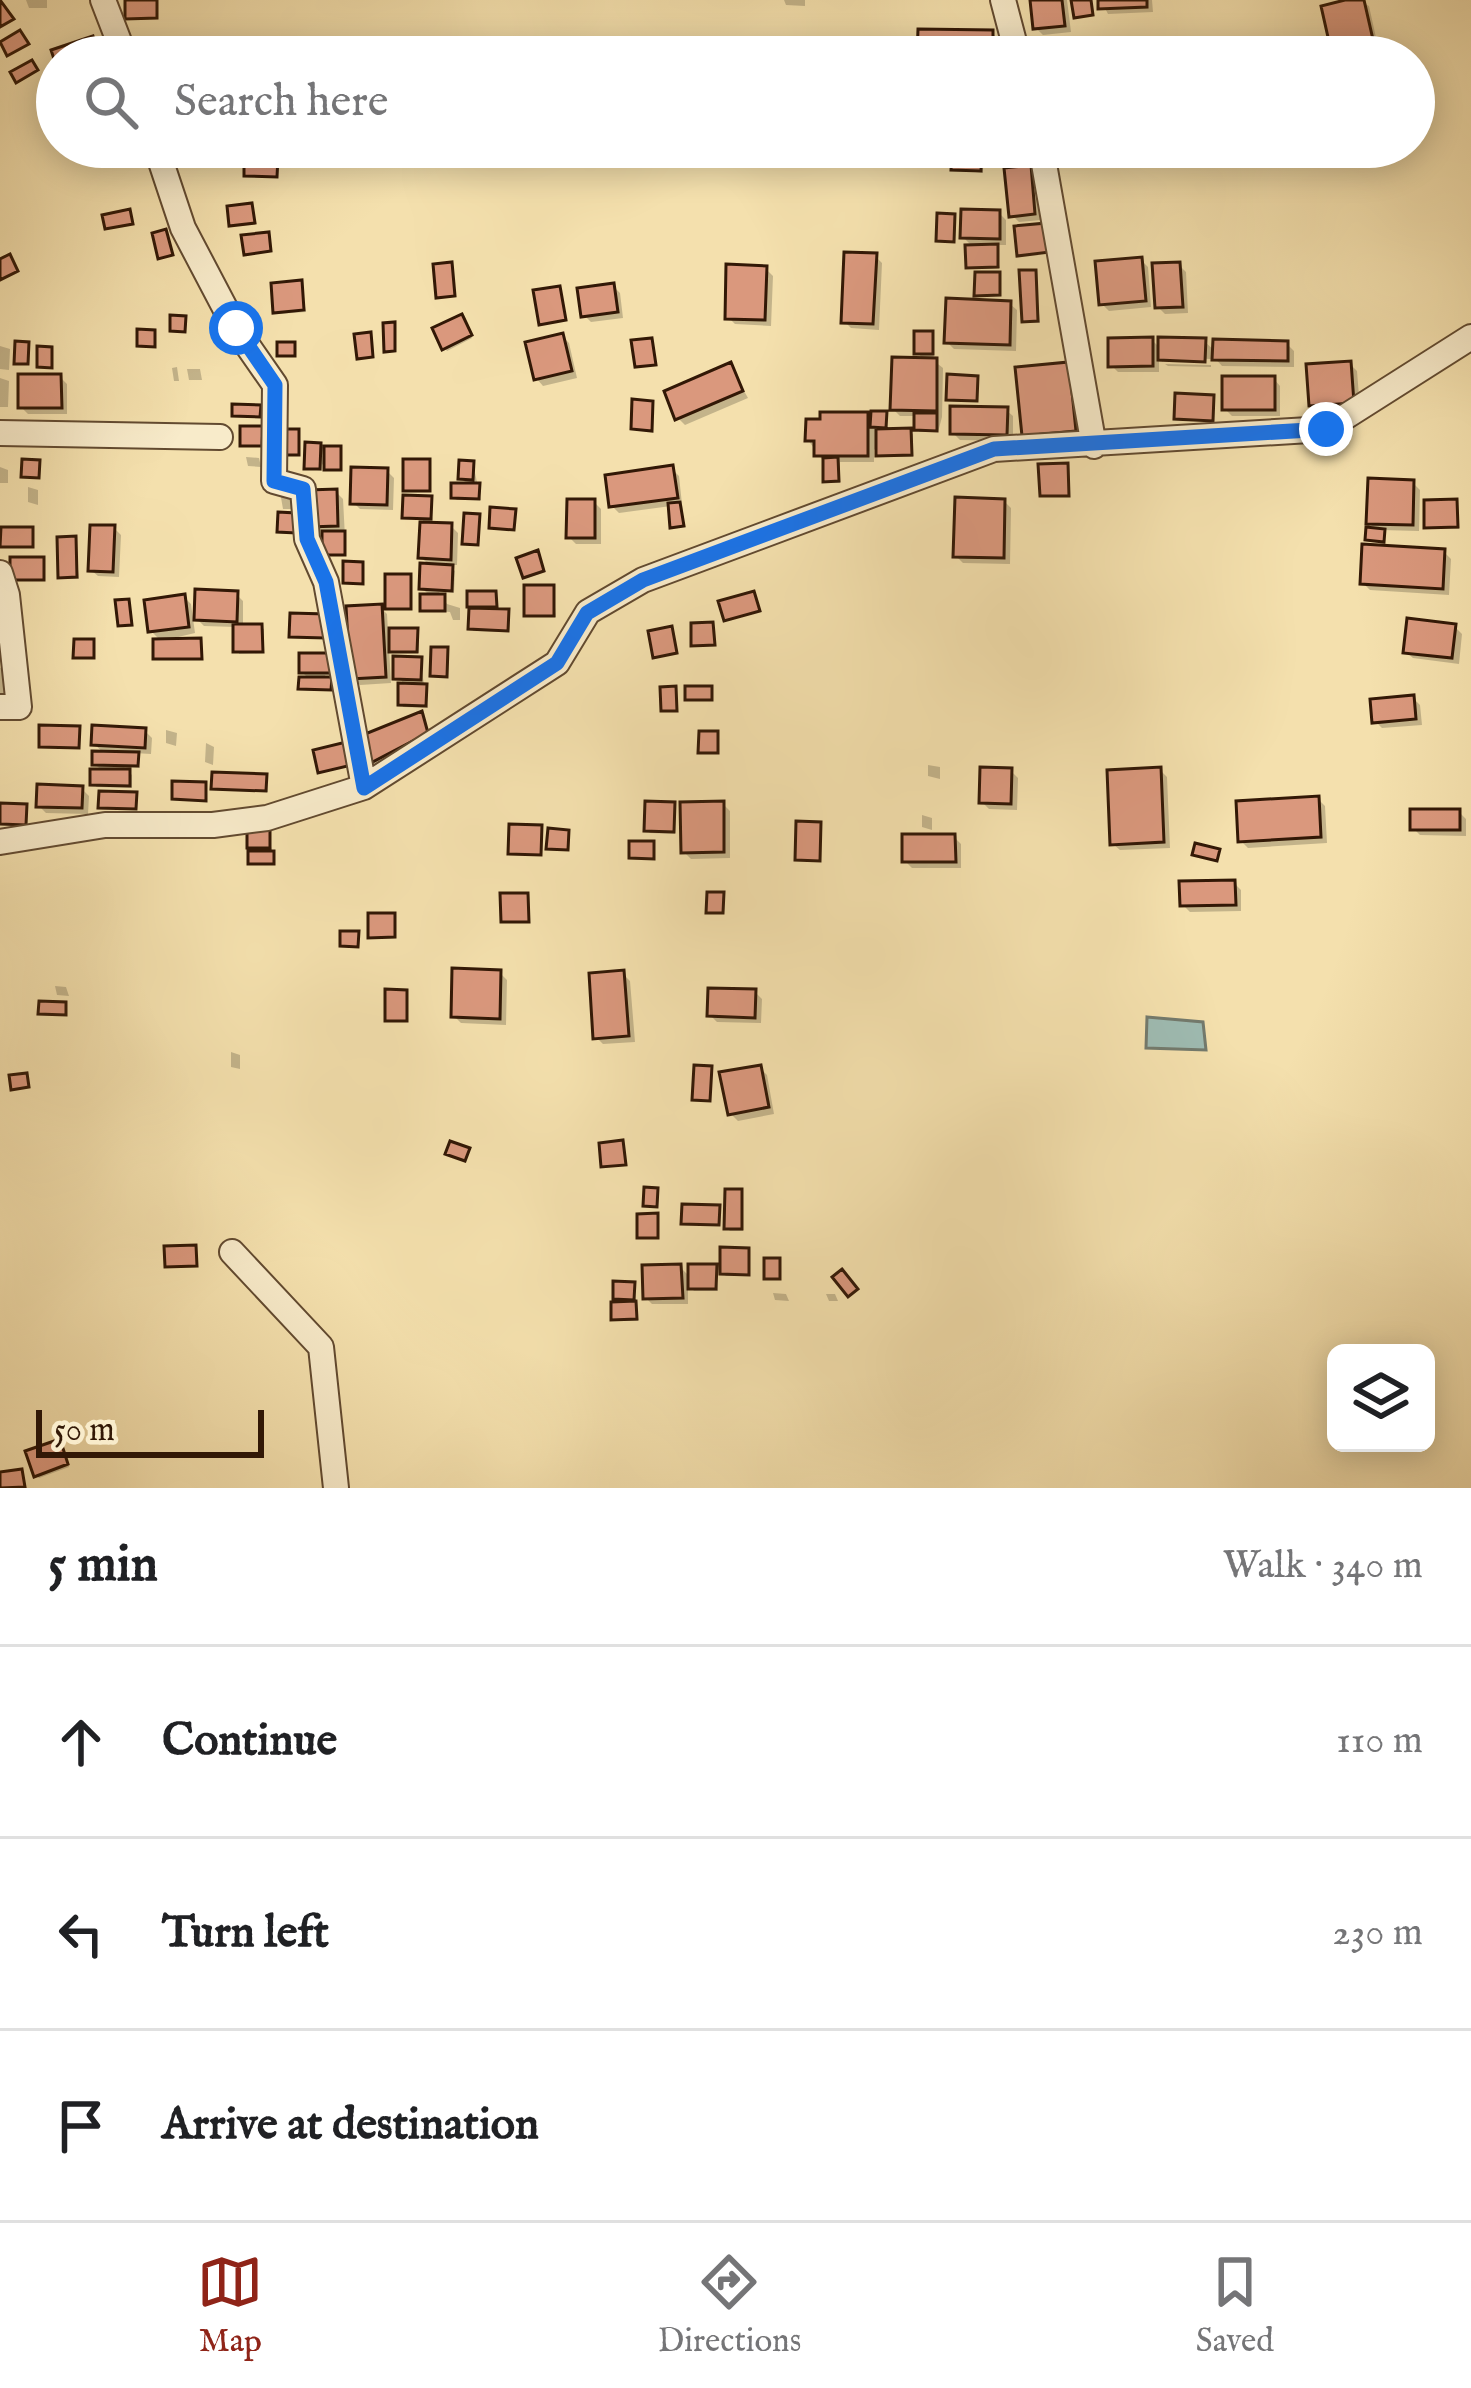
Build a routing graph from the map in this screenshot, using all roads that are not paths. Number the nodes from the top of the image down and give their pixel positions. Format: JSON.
{"nodes":[{"id":1,"x":103,"y":0,"type":"edge"},
{"id":2,"x":1003,"y":0,"type":"edge"},
{"id":3,"x":117,"y":36,"type":"edge"},
{"id":4,"x":1012,"y":36,"type":"edge"},
{"id":5,"x":163,"y":168,"type":"edge"},
{"id":6,"x":1045,"y":168,"type":"edge"},
{"id":7,"x":1471,"y":337,"type":"edge"},
{"id":8,"x":0,"y":433,"type":"edge"},
{"id":9,"x":220,"y":437,"type":"dead end"},
{"id":10,"x":1094,"y":446,"type":"junction"},
{"id":11,"x":0,"y":573,"type":"edge"},
{"id":12,"x":0,"y":706,"type":"edge"},
{"id":13,"x":364,"y":788,"type":"junction"},
{"id":14,"x":0,"y":842,"type":"edge"},
{"id":15,"x":232,"y":1252,"type":"dead end"},
{"id":16,"x":337,"y":1488,"type":"edge"}],
"edges":[{"from":1,"to":3,"type":"street"},
{"from":2,"to":4,"type":"street"},
{"from":5,"to":13,"type":"street"},
{"from":6,"to":10,"type":"street"},
{"from":7,"to":10,"type":"street"},
{"from":8,"to":9,"type":"street"},
{"from":10,"to":13,"type":"street"},
{"from":11,"to":12,"type":"street"},
{"from":13,"to":14,"type":"street"},
{"from":15,"to":16,"type":"street"}]}
